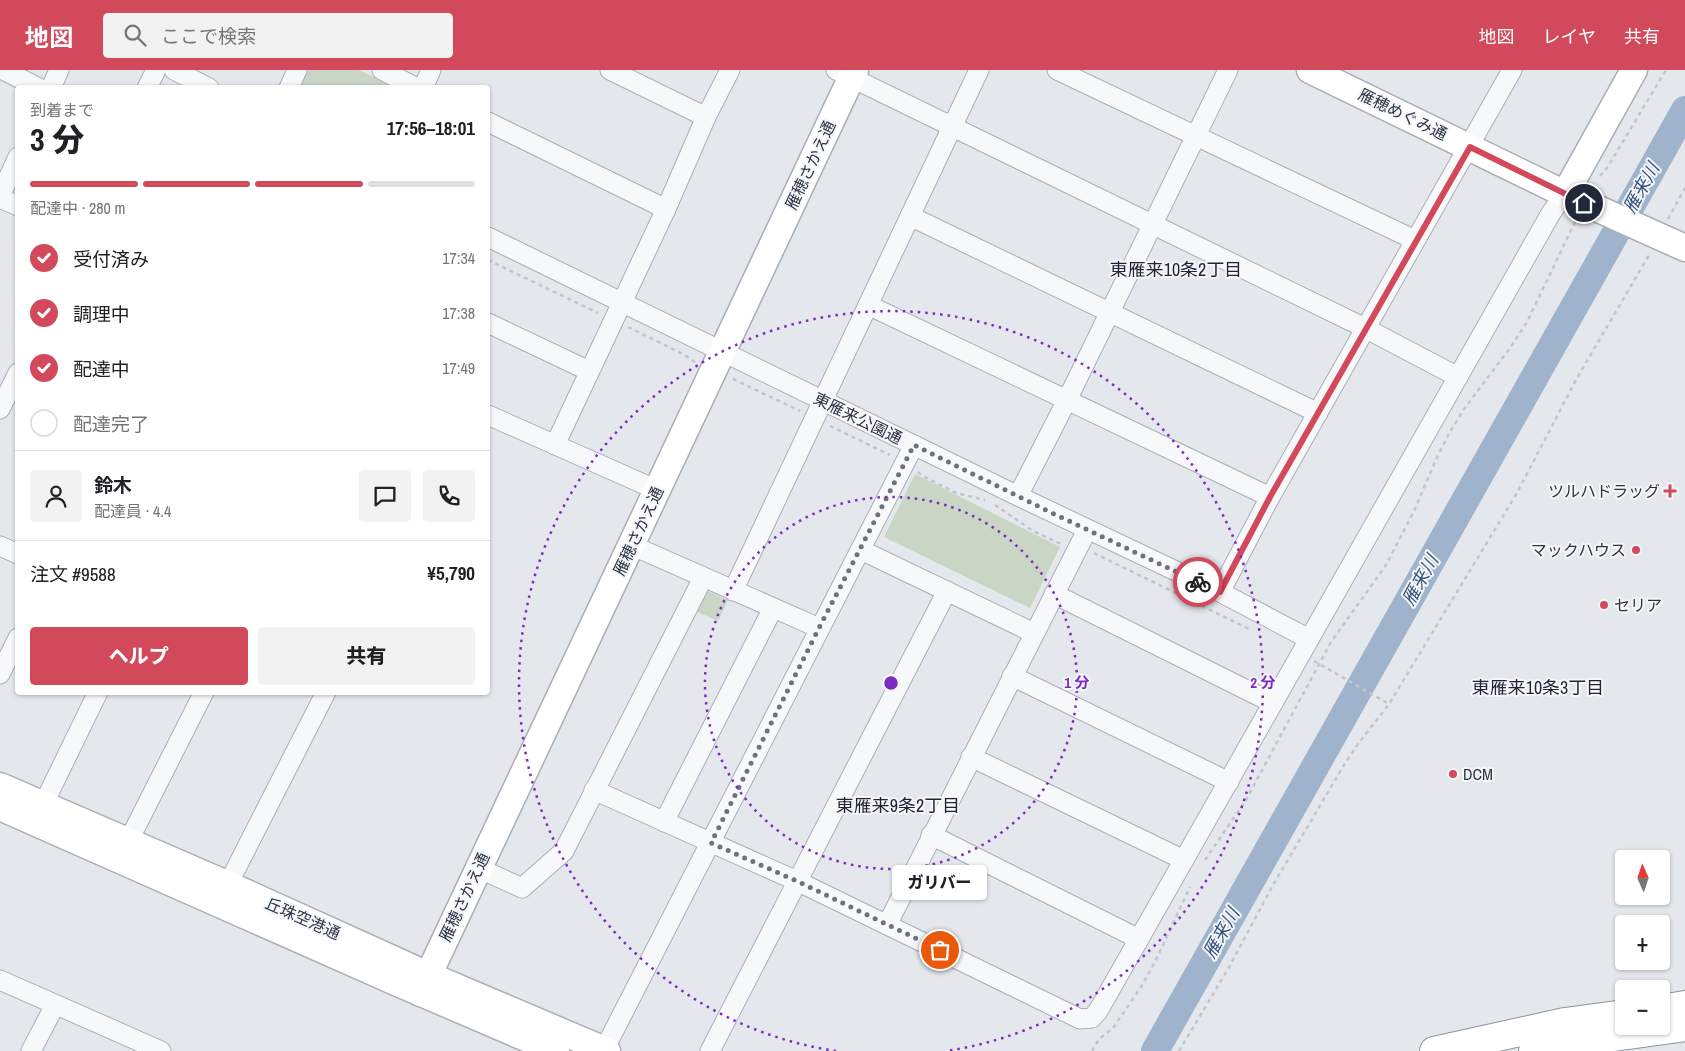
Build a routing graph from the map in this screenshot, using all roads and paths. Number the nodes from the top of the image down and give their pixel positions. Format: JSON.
{"nodes":[{"id":1,"x":3,"y":70,"type":"edge"},
{"id":2,"x":59,"y":70,"type":"edge"},
{"id":3,"x":156,"y":70,"type":"edge"},
{"id":4,"x":174,"y":70,"type":"edge"},
{"id":5,"x":297,"y":70,"type":"edge"},
{"id":6,"x":382,"y":70,"type":"edge"},
{"id":7,"x":431,"y":70,"type":"edge"},
{"id":8,"x":610,"y":70,"type":"edge"},
{"id":9,"x":730,"y":70,"type":"edge"},
{"id":10,"x":979,"y":70,"type":"edge"},
{"id":11,"x":1058,"y":70,"type":"edge"},
{"id":12,"x":1228,"y":70,"type":"edge"},
{"id":13,"x":1310,"y":70,"type":"edge"},
{"id":14,"x":1512,"y":70,"type":"edge"},
{"id":15,"x":1634,"y":70,"type":"edge"},
{"id":16,"x":1666,"y":70,"type":"edge"},
{"id":17,"x":848,"y":72,"type":"edge"},
{"id":18,"x":33,"y":85,"type":"edge"},
{"id":19,"x":52,"y":85,"type":"edge"},
{"id":20,"x":149,"y":85,"type":"edge"},
{"id":21,"x":203,"y":85,"type":"edge"},
{"id":22,"x":290,"y":85,"type":"edge"},
{"id":23,"x":412,"y":85,"type":"edge"},
{"id":24,"x":424,"y":85,"type":"edge"},
{"id":25,"x":706,"y":117,"type":"junction"},
{"id":26,"x":490,"y":123,"type":"edge"},
{"id":27,"x":952,"y":127,"type":"junction"},
{"id":28,"x":1195,"y":137,"type":"junction"},
{"id":29,"x":1470,"y":147,"type":"junction"},
{"id":30,"x":10,"y":161,"type":"edge"},
{"id":31,"x":1594,"y":182,"type":"dead end"},
{"id":32,"x":1685,"y":188,"type":"edge"},
{"id":33,"x":1565,"y":194,"type":"junction"},
{"id":34,"x":0,"y":197,"type":"edge"},
{"id":35,"x":15,"y":204,"type":"edge"},
{"id":36,"x":666,"y":209,"type":"junction"},
{"id":37,"x":910,"y":216,"type":"junction"},
{"id":38,"x":1577,"y":218,"type":"dead end"},
{"id":39,"x":1153,"y":225,"type":"junction"},
{"id":40,"x":1659,"y":236,"type":"junction"},
{"id":41,"x":490,"y":238,"type":"edge"},
{"id":42,"x":1415,"y":240,"type":"junction"},
{"id":43,"x":1685,"y":248,"type":"edge"},
{"id":44,"x":490,"y":261,"type":"edge"},
{"id":45,"x":622,"y":303,"type":"junction"},
{"id":46,"x":868,"y":305,"type":"junction"},
{"id":47,"x":1110,"y":313,"type":"junction"},
{"id":48,"x":601,"y":315,"type":"dead end"},
{"id":49,"x":490,"y":324,"type":"edge"},
{"id":50,"x":626,"y":326,"type":"dead end"},
{"id":51,"x":1365,"y":328,"type":"junction"},
{"id":52,"x":722,"y":351,"type":"junction"},
{"id":53,"x":694,"y":362,"type":"dead end"},
{"id":54,"x":590,"y":372,"type":"junction"},
{"id":55,"x":731,"y":378,"type":"dead end"},
{"id":56,"x":1458,"y":378,"type":"junction"},
{"id":57,"x":15,"y":379,"type":"edge"},
{"id":58,"x":1067,"y":400,"type":"junction"},
{"id":59,"x":823,"y":401,"type":"junction"},
{"id":60,"x":0,"y":409,"type":"edge"},
{"id":61,"x":804,"y":413,"type":"dead end"},
{"id":62,"x":1318,"y":413,"type":"junction"},
{"id":63,"x":490,"y":416,"type":"edge"},
{"id":64,"x":826,"y":424,"type":"dead end"},
{"id":65,"x":555,"y":445,"type":"junction"},
{"id":66,"x":914,"y":445,"type":"junction"},
{"id":67,"x":894,"y":457,"type":"dead end"},
{"id":68,"x":916,"y":470,"type":"dead end"},
{"id":69,"x":657,"y":490,"type":"junction"},
{"id":70,"x":1018,"y":496,"type":"junction"},
{"id":71,"x":1270,"y":497,"type":"junction"},
{"id":72,"x":986,"y":500,"type":"dead end"},
{"id":73,"x":994,"y":505,"type":"dead end"},
{"id":74,"x":1087,"y":530,"type":"junction"},
{"id":75,"x":1068,"y":544,"type":"dead end"},
{"id":76,"x":631,"y":545,"type":"junction"},
{"id":77,"x":0,"y":546,"type":"edge"},
{"id":78,"x":861,"y":550,"type":"junction"},
{"id":79,"x":1092,"y":552,"type":"dead end"},
{"id":80,"x":15,"y":553,"type":"edge"},
{"id":81,"x":703,"y":578,"type":"junction"},
{"id":82,"x":733,"y":591,"type":"junction"},
{"id":83,"x":947,"y":591,"type":"junction"},
{"id":84,"x":1220,"y":592,"type":"junction"},
{"id":85,"x":1054,"y":594,"type":"junction"},
{"id":86,"x":773,"y":608,"type":"junction"},
{"id":87,"x":819,"y":628,"type":"junction"},
{"id":88,"x":1254,"y":631,"type":"dead end"},
{"id":89,"x":1034,"y":633,"type":"junction"},
{"id":90,"x":1309,"y":639,"type":"junction"},
{"id":91,"x":15,"y":644,"type":"edge"},
{"id":92,"x":1308,"y":658,"type":"dead end"},
{"id":93,"x":1318,"y":663,"type":"junction"},
{"id":94,"x":0,"y":674,"type":"edge"},
{"id":95,"x":1012,"y":676,"type":"junction"},
{"id":96,"x":97,"y":695,"type":"edge"},
{"id":97,"x":202,"y":695,"type":"edge"},
{"id":98,"x":324,"y":695,"type":"edge"},
{"id":99,"x":1274,"y":702,"type":"junction"},
{"id":100,"x":1389,"y":704,"type":"junction"},
{"id":101,"x":971,"y":757,"type":"junction"},
{"id":102,"x":1228,"y":782,"type":"junction"},
{"id":103,"x":0,"y":786,"type":"edge"},
{"id":104,"x":594,"y":790,"type":"junction"},
{"id":105,"x":43,"y":804,"type":"junction"},
{"id":106,"x":0,"y":807,"type":"edge"},
{"id":107,"x":664,"y":822,"type":"junction"},
{"id":108,"x":931,"y":835,"type":"junction"},
{"id":109,"x":128,"y":842,"type":"junction"},
{"id":110,"x":711,"y":843,"type":"junction"},
{"id":111,"x":1192,"y":864,"type":"junction"},
{"id":112,"x":478,"y":868,"type":"junction"},
{"id":113,"x":1193,"y":881,"type":"dead end"},
{"id":114,"x":799,"y":882,"type":"junction"},
{"id":115,"x":223,"y":894,"type":"junction"},
{"id":116,"x":887,"y":925,"type":"junction"},
{"id":117,"x":1139,"y":939,"type":"junction"},
{"id":118,"x":0,"y":980,"type":"edge"},
{"id":119,"x":424,"y":984,"type":"junction"},
{"id":120,"x":55,"y":1005,"type":"junction"},
{"id":121,"x":1685,"y":1005,"type":"edge"},
{"id":122,"x":1670,"y":1008,"type":"edge"},
{"id":123,"x":1615,"y":1015,"type":"edge"},
{"id":124,"x":1685,"y":1027,"type":"edge"},
{"id":125,"x":605,"y":1050,"type":"edge"},
{"id":126,"x":31,"y":1051,"type":"edge"},
{"id":127,"x":161,"y":1051,"type":"edge"},
{"id":128,"x":556,"y":1051,"type":"edge"},
{"id":129,"x":710,"y":1051,"type":"edge"},
{"id":130,"x":1092,"y":1051,"type":"edge"},
{"id":131,"x":1180,"y":1051,"type":"edge"},
{"id":132,"x":1434,"y":1051,"type":"edge"},
{"id":133,"x":1533,"y":1051,"type":"edge"}],
"edges":[{"from":1,"to":18,"type":"street"},
{"from":2,"to":19,"type":"street"},
{"from":3,"to":20,"type":"street"},
{"from":4,"to":21,"type":"street"},
{"from":5,"to":22,"type":"street"},
{"from":6,"to":23,"type":"street"},
{"from":7,"to":24,"type":"street"},
{"from":8,"to":25,"type":"street"},
{"from":9,"to":25,"type":"street"},
{"from":10,"to":27,"type":"street"},
{"from":11,"to":28,"type":"street"},
{"from":12,"to":28,"type":"street"},
{"from":13,"to":29,"type":"street","name":"雁穂めぐみ通"},
{"from":14,"to":29,"type":"street"},
{"from":15,"to":33,"type":"street"},
{"from":16,"to":31,"type":"path"},
{"from":17,"to":27,"type":"street"},
{"from":17,"to":52,"type":"street","name":"雁穂さかえ通"},
{"from":25,"to":36,"type":"street"},
{"from":26,"to":36,"type":"street"},
{"from":27,"to":37,"type":"street"},
{"from":27,"to":39,"type":"street"},
{"from":28,"to":39,"type":"street"},
{"from":28,"to":42,"type":"street"},
{"from":29,"to":33,"type":"street","name":"雁穂めぐみ通"},
{"from":29,"to":42,"type":"street"},
{"from":30,"to":34,"type":"street"},
{"from":32,"to":40,"type":"path"},
{"from":33,"to":40,"type":"street","name":"雁穂めぐみ通"},
{"from":33,"to":56,"type":"street"},
{"from":34,"to":35,"type":"street"},
{"from":36,"to":45,"type":"street"},
{"from":37,"to":46,"type":"street"},
{"from":37,"to":47,"type":"street"},
{"from":38,"to":93,"type":"path"},
{"from":39,"to":47,"type":"street"},
{"from":39,"to":51,"type":"street"},
{"from":40,"to":43,"type":"street","name":"雁穂めぐみ通"},
{"from":40,"to":100,"type":"path"},
{"from":41,"to":45,"type":"street","name":"東雁来公園通"},
{"from":42,"to":51,"type":"street"},
{"from":44,"to":48,"type":"path"},
{"from":45,"to":52,"type":"street","name":"東雁来公園通"},
{"from":45,"to":54,"type":"street"},
{"from":46,"to":58,"type":"street"},
{"from":46,"to":59,"type":"street"},
{"from":47,"to":58,"type":"street"},
{"from":47,"to":62,"type":"street"},
{"from":49,"to":54,"type":"street"},
{"from":50,"to":53,"type":"path"},
{"from":51,"to":56,"type":"street"},
{"from":51,"to":62,"type":"street"},
{"from":52,"to":59,"type":"street","name":"東雁来公園通"},
{"from":52,"to":69,"type":"street","name":"雁穂さかえ通"},
{"from":54,"to":65,"type":"street"},
{"from":55,"to":61,"type":"path"},
{"from":56,"to":90,"type":"street"},
{"from":57,"to":60,"type":"street"},
{"from":58,"to":70,"type":"street"},
{"from":58,"to":71,"type":"street"},
{"from":59,"to":66,"type":"street","name":"東雁来公園通"},
{"from":59,"to":82,"type":"street"},
{"from":62,"to":71,"type":"street"},
{"from":63,"to":65,"type":"street"},
{"from":64,"to":67,"type":"path"},
{"from":65,"to":69,"type":"street"},
{"from":66,"to":70,"type":"street","name":"東雁来公園通"},
{"from":66,"to":78,"type":"street"},
{"from":68,"to":72,"type":"path"},
{"from":69,"to":76,"type":"street","name":"雁穂さかえ通"},
{"from":70,"to":74,"type":"street","name":"東雁来公園通"},
{"from":71,"to":84,"type":"street"},
{"from":73,"to":75,"type":"path"},
{"from":74,"to":84,"type":"street","name":"東雁来公園通"},
{"from":74,"to":85,"type":"street"},
{"from":76,"to":81,"type":"street"},
{"from":76,"to":112,"type":"street","name":"雁穂さかえ通"},
{"from":77,"to":80,"type":"street"},
{"from":78,"to":83,"type":"street"},
{"from":78,"to":87,"type":"street"},
{"from":79,"to":88,"type":"path"},
{"from":81,"to":82,"type":"street"},
{"from":81,"to":104,"type":"street"},
{"from":82,"to":86,"type":"street"},
{"from":83,"to":89,"type":"street"},
{"from":83,"to":114,"type":"street"},
{"from":84,"to":90,"type":"street","name":"東雁来公園通"},
{"from":85,"to":89,"type":"street"},
{"from":85,"to":99,"type":"street"},
{"from":86,"to":87,"type":"street"},
{"from":86,"to":107,"type":"street"},
{"from":87,"to":110,"type":"street"},
{"from":89,"to":95,"type":"street"},
{"from":90,"to":99,"type":"street"},
{"from":91,"to":94,"type":"street"},
{"from":92,"to":93,"type":"path"},
{"from":93,"to":100,"type":"path"},
{"from":93,"to":111,"type":"path"},
{"from":95,"to":101,"type":"street"},
{"from":95,"to":102,"type":"street"},
{"from":96,"to":105,"type":"street"},
{"from":97,"to":109,"type":"street"},
{"from":98,"to":115,"type":"street"},
{"from":99,"to":102,"type":"street"},
{"from":100,"to":131,"type":"path"},
{"from":101,"to":108,"type":"street"},
{"from":101,"to":111,"type":"street"},
{"from":102,"to":111,"type":"street"},
{"from":103,"to":105,"type":"street","name":"丘珠空港通"},
{"from":104,"to":107,"type":"street"},
{"from":104,"to":112,"type":"street"},
{"from":105,"to":109,"type":"street","name":"丘珠空港通"},
{"from":106,"to":115,"type":"street","name":"丘珠空港通"},
{"from":107,"to":110,"type":"street"},
{"from":108,"to":116,"type":"street"},
{"from":108,"to":117,"type":"street"},
{"from":109,"to":115,"type":"street","name":"丘珠空港通"},
{"from":110,"to":114,"type":"street"},
{"from":110,"to":125,"type":"street"},
{"from":111,"to":117,"type":"street"},
{"from":112,"to":119,"type":"street","name":"雁穂さかえ通"},
{"from":113,"to":130,"type":"path"},
{"from":114,"to":116,"type":"street"},
{"from":114,"to":129,"type":"street"},
{"from":115,"to":119,"type":"street","name":"丘珠空港通"},
{"from":116,"to":117,"type":"street"},
{"from":118,"to":120,"type":"street"},
{"from":119,"to":125,"type":"street","name":"丘珠空港通"},
{"from":119,"to":128,"type":"street","name":"丘珠空港通"},
{"from":120,"to":126,"type":"street"},
{"from":120,"to":127,"type":"street"},
{"from":121,"to":122,"type":"highway"},
{"from":123,"to":132,"type":"highway"},
{"from":124,"to":133,"type":"highway"}]}
